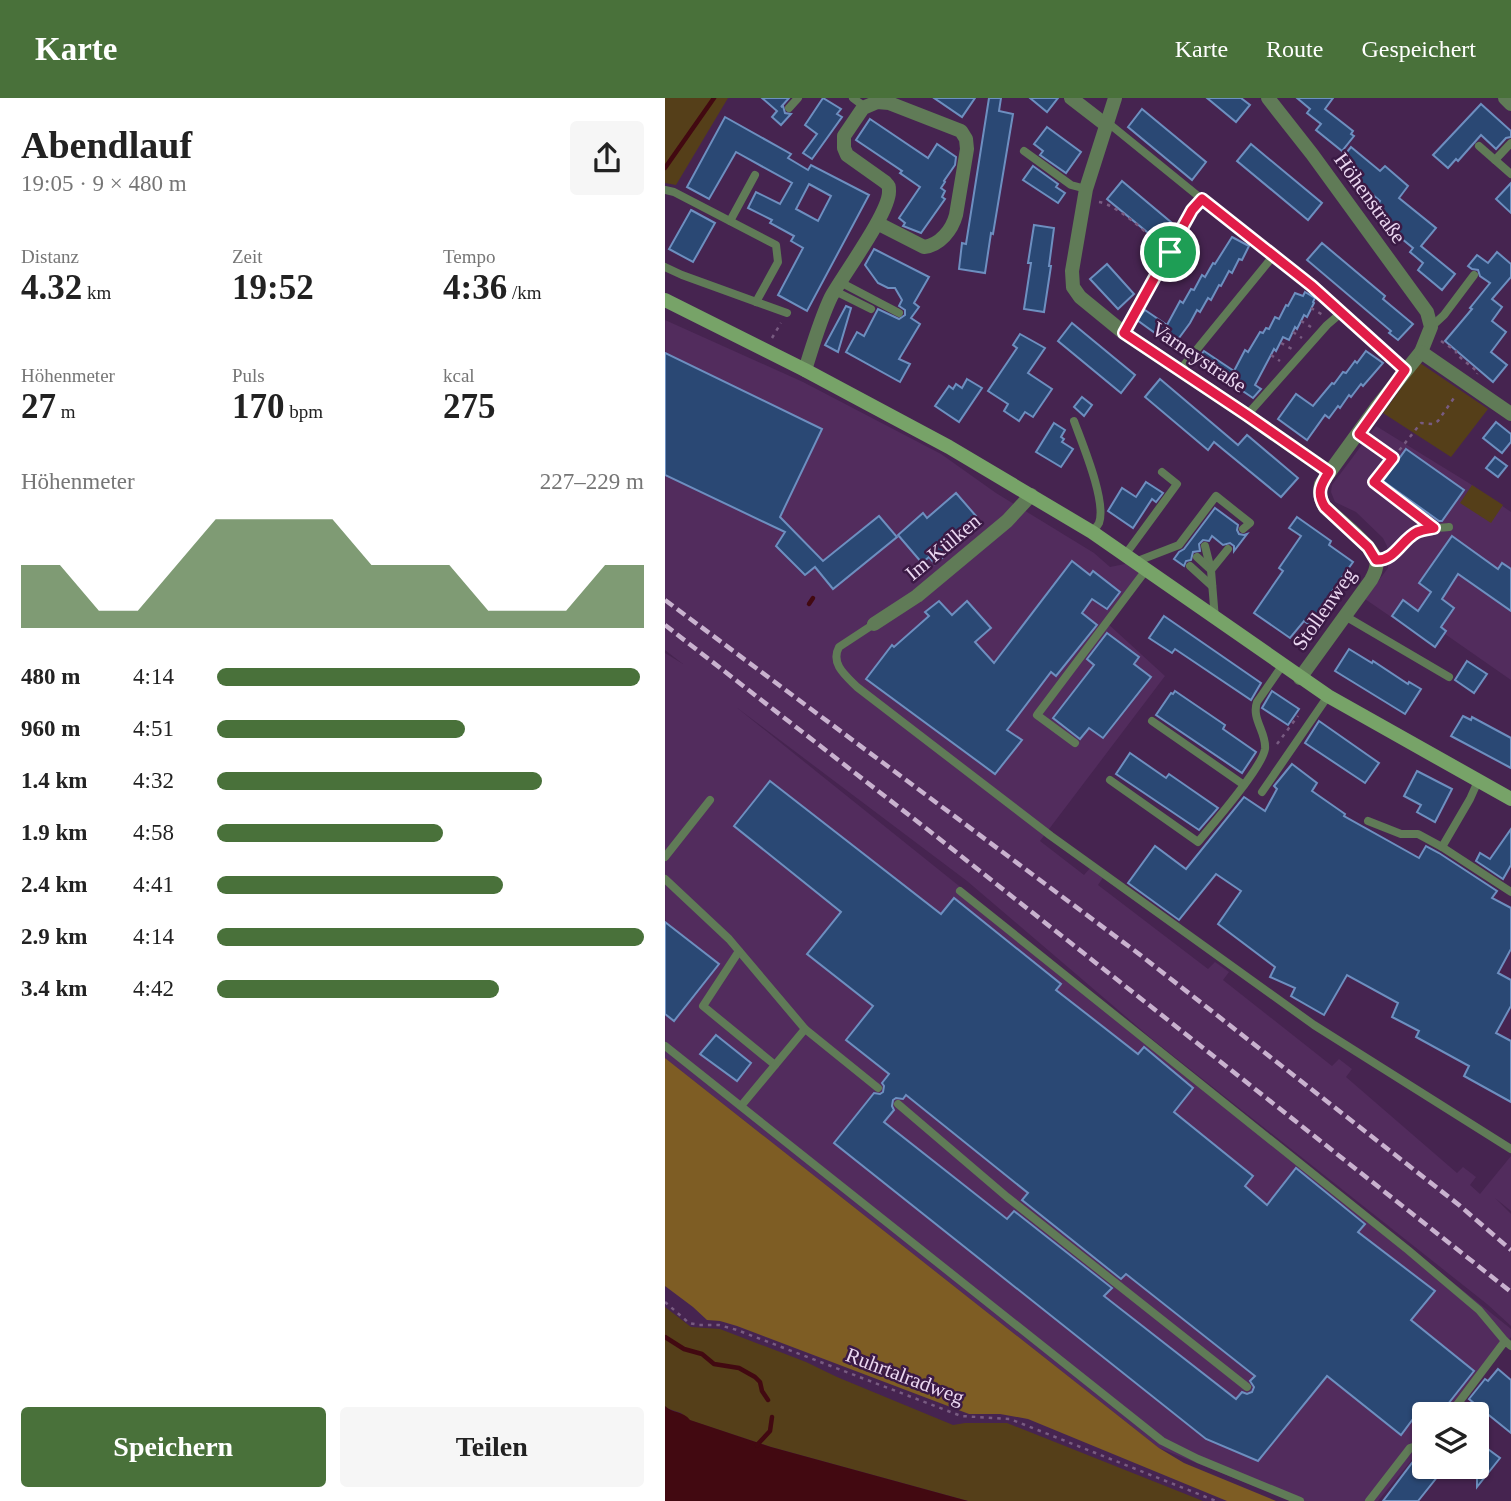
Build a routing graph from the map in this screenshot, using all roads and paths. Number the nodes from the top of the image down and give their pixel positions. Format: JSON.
{"nodes":[{"id":1,"x":798,"y":98,"type":"edge"},
{"id":2,"x":1071,"y":98,"type":"edge"},
{"id":3,"x":1115,"y":98,"type":"edge"},
{"id":4,"x":1268,"y":98,"type":"edge"},
{"id":5,"x":1505,"y":98,"type":"edge"},
{"id":6,"x":859,"y":102,"type":"edge"},
{"id":7,"x":1511,"y":104,"type":"edge"},
{"id":8,"x":789,"y":108,"type":"dead end"},
{"id":9,"x":1107,"y":123,"type":"junction"},
{"id":10,"x":1511,"y":143,"type":"edge"},
{"id":11,"x":1479,"y":146,"type":"dead end"},
{"id":12,"x":1024,"y":150,"type":"dead end"},
{"id":13,"x":1495,"y":160,"type":"junction"},
{"id":14,"x":1511,"y":174,"type":"edge"},
{"id":15,"x":755,"y":175,"type":"dead end"},
{"id":16,"x":665,"y":190,"type":"edge"},
{"id":17,"x":1085,"y":194,"type":"junction"},
{"id":18,"x":1202,"y":199,"type":"junction"},
{"id":19,"x":730,"y":221,"type":"junction"},
{"id":20,"x":877,"y":223,"type":"junction"},
{"id":21,"x":1170,"y":252,"type":"junction"},
{"id":22,"x":1275,"y":256,"type":"junction"},
{"id":23,"x":665,"y":267,"type":"edge"},
{"id":24,"x":1474,"y":275,"type":"dead end"},
{"id":25,"x":838,"y":287,"type":"junction"},
{"id":26,"x":665,"y":300,"type":"edge"},
{"id":27,"x":756,"y":302,"type":"junction"},
{"id":28,"x":871,"y":309,"type":"dead end"},
{"id":29,"x":787,"y":313,"type":"dead end"},
{"id":30,"x":899,"y":313,"type":"dead end"},
{"id":31,"x":1341,"y":313,"type":"junction"},
{"id":32,"x":779,"y":327,"type":"dead end"},
{"id":33,"x":1430,"y":331,"type":"junction"},
{"id":34,"x":1124,"y":333,"type":"junction"},
{"id":35,"x":774,"y":335,"type":"dead end"},
{"id":36,"x":1421,"y":352,"type":"junction"},
{"id":37,"x":805,"y":370,"type":"junction"},
{"id":38,"x":1179,"y":370,"type":"junction"},
{"id":39,"x":1405,"y":370,"type":"junction"},
{"id":40,"x":1467,"y":383,"type":"junction"},
{"id":41,"x":1511,"y":414,"type":"edge"},
{"id":42,"x":1247,"y":415,"type":"junction"},
{"id":43,"x":1074,"y":421,"type":"dead end"},
{"id":44,"x":1359,"y":434,"type":"junction"},
{"id":45,"x":1393,"y":458,"type":"junction"},
{"id":46,"x":1397,"y":461,"type":"dead end"},
{"id":47,"x":1161,"y":472,"type":"dead end"},
{"id":48,"x":1329,"y":472,"type":"junction"},
{"id":49,"x":1031,"y":495,"type":"junction"},
{"id":50,"x":1449,"y":527,"type":"dead end"},
{"id":51,"x":1434,"y":528,"type":"junction"},
{"id":52,"x":1243,"y":529,"type":"dead end"},
{"id":53,"x":1092,"y":532,"type":"junction"},
{"id":54,"x":1205,"y":546,"type":"dead end"},
{"id":55,"x":1228,"y":549,"type":"dead end"},
{"id":56,"x":1167,"y":550,"type":"junction"},
{"id":57,"x":1176,"y":556,"type":"dead end"},
{"id":58,"x":1197,"y":556,"type":"dead end"},
{"id":59,"x":1376,"y":560,"type":"junction"},
{"id":60,"x":1135,"y":562,"type":"junction"},
{"id":61,"x":1190,"y":566,"type":"dead end"},
{"id":62,"x":1211,"y":570,"type":"junction"},
{"id":63,"x":1212,"y":586,"type":"junction"},
{"id":64,"x":1345,"y":616,"type":"junction"},
{"id":65,"x":1215,"y":618,"type":"junction"},
{"id":66,"x":874,"y":624,"type":"joint"},
{"id":67,"x":1282,"y":666,"type":"junction"},
{"id":68,"x":1449,"y":677,"type":"dead end"},
{"id":69,"x":1300,"y":678,"type":"junction"},
{"id":70,"x":1328,"y":696,"type":"junction"},
{"id":71,"x":1304,"y":710,"type":"dead end"},
{"id":72,"x":1152,"y":721,"type":"dead end"},
{"id":73,"x":1075,"y":743,"type":"dead end"},
{"id":74,"x":1263,"y":755,"type":"junction"},
{"id":75,"x":1109,"y":780,"type":"dead end"},
{"id":76,"x":1478,"y":781,"type":"junction"},
{"id":77,"x":1244,"y":785,"type":"junction"},
{"id":78,"x":1262,"y":792,"type":"dead end"},
{"id":79,"x":1511,"y":799,"type":"edge"},
{"id":80,"x":710,"y":800,"type":"dead end"},
{"id":81,"x":1368,"y":821,"type":"dead end"},
{"id":82,"x":1442,"y":847,"type":"junction"},
{"id":83,"x":665,"y":857,"type":"edge"},
{"id":84,"x":665,"y":880,"type":"edge"},
{"id":85,"x":960,"y":891,"type":"dead end"},
{"id":86,"x":1511,"y":892,"type":"edge"},
{"id":87,"x":740,"y":951,"type":"junction"},
{"id":88,"x":805,"y":1029,"type":"junction"},
{"id":89,"x":665,"y":1046,"type":"edge"},
{"id":90,"x":775,"y":1065,"type":"junction"},
{"id":91,"x":878,"y":1088,"type":"dead end"},
{"id":92,"x":898,"y":1104,"type":"dead end"},
{"id":93,"x":741,"y":1106,"type":"junction"},
{"id":94,"x":1511,"y":1149,"type":"edge"},
{"id":95,"x":665,"y":1302,"type":"edge"},
{"id":96,"x":1508,"y":1344,"type":"edge"},
{"id":97,"x":1247,"y":1387,"type":"dead end"},
{"id":98,"x":1460,"y":1402,"type":"edge"},
{"id":99,"x":1412,"y":1447,"type":"edge"},
{"id":100,"x":1216,"y":1501,"type":"edge"},
{"id":101,"x":1300,"y":1501,"type":"edge"},
{"id":102,"x":1369,"y":1501,"type":"edge"}],
"edges":[{"from":1,"to":8,"type":"lane"},
{"from":2,"to":9,"type":"street"},
{"from":3,"to":9,"type":"street","name":"Varneystraße"},
{"from":4,"to":33,"type":"street","name":"Höhenstraße"},
{"from":5,"to":7,"type":"street"},
{"from":6,"to":20,"type":"street"},
{"from":6,"to":20,"type":"street"},
{"from":9,"to":17,"type":"street","name":"Varneystraße"},
{"from":9,"to":18,"type":"lane"},
{"from":10,"to":13,"type":"lane"},
{"from":11,"to":13,"type":"lane"},
{"from":12,"to":17,"type":"lane"},
{"from":13,"to":14,"type":"lane"},
{"from":15,"to":19,"type":"lane"},
{"from":16,"to":19,"type":"lane"},
{"from":17,"to":21,"type":"path"},
{"from":17,"to":34,"type":"street","name":"Varneystraße"},
{"from":18,"to":21,"type":"path"},
{"from":18,"to":22,"type":"lane"},
{"from":19,"to":27,"type":"lane"},
{"from":20,"to":25,"type":"street"},
{"from":21,"to":34,"type":"path"},
{"from":22,"to":31,"type":"lane"},
{"from":22,"to":38,"type":"lane"},
{"from":23,"to":27,"type":"lane"},
{"from":24,"to":33,"type":"lane"},
{"from":25,"to":28,"type":"lane"},
{"from":25,"to":30,"type":"lane"},
{"from":25,"to":37,"type":"street"},
{"from":26,"to":37,"type":"main road"},
{"from":27,"to":29,"type":"lane"},
{"from":31,"to":39,"type":"lane"},
{"from":31,"to":42,"type":"lane"},
{"from":32,"to":35,"type":"path"},
{"from":33,"to":36,"type":"street","name":"Stollenweg"},
{"from":33,"to":40,"type":"path"},
{"from":34,"to":38,"type":"street","name":"Varneystraße"},
{"from":36,"to":39,"type":"street","name":"Stollenweg"},
{"from":36,"to":40,"type":"street"},
{"from":37,"to":49,"type":"main road"},
{"from":38,"to":42,"type":"street","name":"Varneystraße"},
{"from":39,"to":44,"type":"street","name":"Stollenweg"},
{"from":40,"to":41,"type":"street"},
{"from":40,"to":45,"type":"path"},
{"from":42,"to":48,"type":"street","name":"Varneystraße"},
{"from":43,"to":53,"type":"lane"},
{"from":44,"to":45,"type":"path"},
{"from":44,"to":48,"type":"street","name":"Stollenweg"},
{"from":45,"to":46,"type":"path"},
{"from":45,"to":51,"type":"path"},
{"from":47,"to":60,"type":"lane"},
{"from":48,"to":59,"type":"street","name":"Stollenweg"},
{"from":49,"to":53,"type":"main road"},
{"from":49,"to":66,"type":"street","name":"Im Külken"},
{"from":50,"to":51,"type":"lane"},
{"from":51,"to":59,"type":"lane"},
{"from":52,"to":56,"type":"lane"},
{"from":53,"to":60,"type":"main road"},
{"from":54,"to":62,"type":"lane"},
{"from":55,"to":62,"type":"lane"},
{"from":56,"to":57,"type":"lane"},
{"from":56,"to":60,"type":"lane"},
{"from":58,"to":62,"type":"lane"},
{"from":59,"to":64,"type":"street","name":"Stollenweg"},
{"from":60,"to":65,"type":"main road"},
{"from":60,"to":73,"type":"lane"},
{"from":61,"to":63,"type":"lane"},
{"from":62,"to":63,"type":"lane"},
{"from":63,"to":65,"type":"lane"},
{"from":64,"to":68,"type":"lane"},
{"from":64,"to":69,"type":"street","name":"Stollenweg"},
{"from":65,"to":67,"type":"main road"},
{"from":66,"to":94,"type":"lane"},
{"from":67,"to":69,"type":"main road"},
{"from":67,"to":74,"type":"lane"},
{"from":69,"to":70,"type":"main road"},
{"from":70,"to":76,"type":"main road"},
{"from":70,"to":78,"type":"lane"},
{"from":71,"to":74,"type":"path"},
{"from":72,"to":77,"type":"lane"},
{"from":74,"to":77,"type":"lane"},
{"from":75,"to":77,"type":"lane"},
{"from":76,"to":79,"type":"main road"},
{"from":76,"to":82,"type":"lane"},
{"from":80,"to":83,"type":"lane"},
{"from":81,"to":82,"type":"lane"},
{"from":82,"to":86,"type":"lane"},
{"from":84,"to":87,"type":"lane"},
{"from":85,"to":96,"type":"lane"},
{"from":87,"to":88,"type":"lane"},
{"from":87,"to":90,"type":"lane"},
{"from":88,"to":90,"type":"lane"},
{"from":88,"to":91,"type":"lane"},
{"from":89,"to":93,"type":"lane"},
{"from":90,"to":93,"type":"lane"},
{"from":92,"to":97,"type":"lane"},
{"from":93,"to":101,"type":"lane"},
{"from":95,"to":100,"type":"path","name":"Ruhrtalradweg"},
{"from":96,"to":98,"type":"lane"},
{"from":99,"to":102,"type":"lane"}]}
